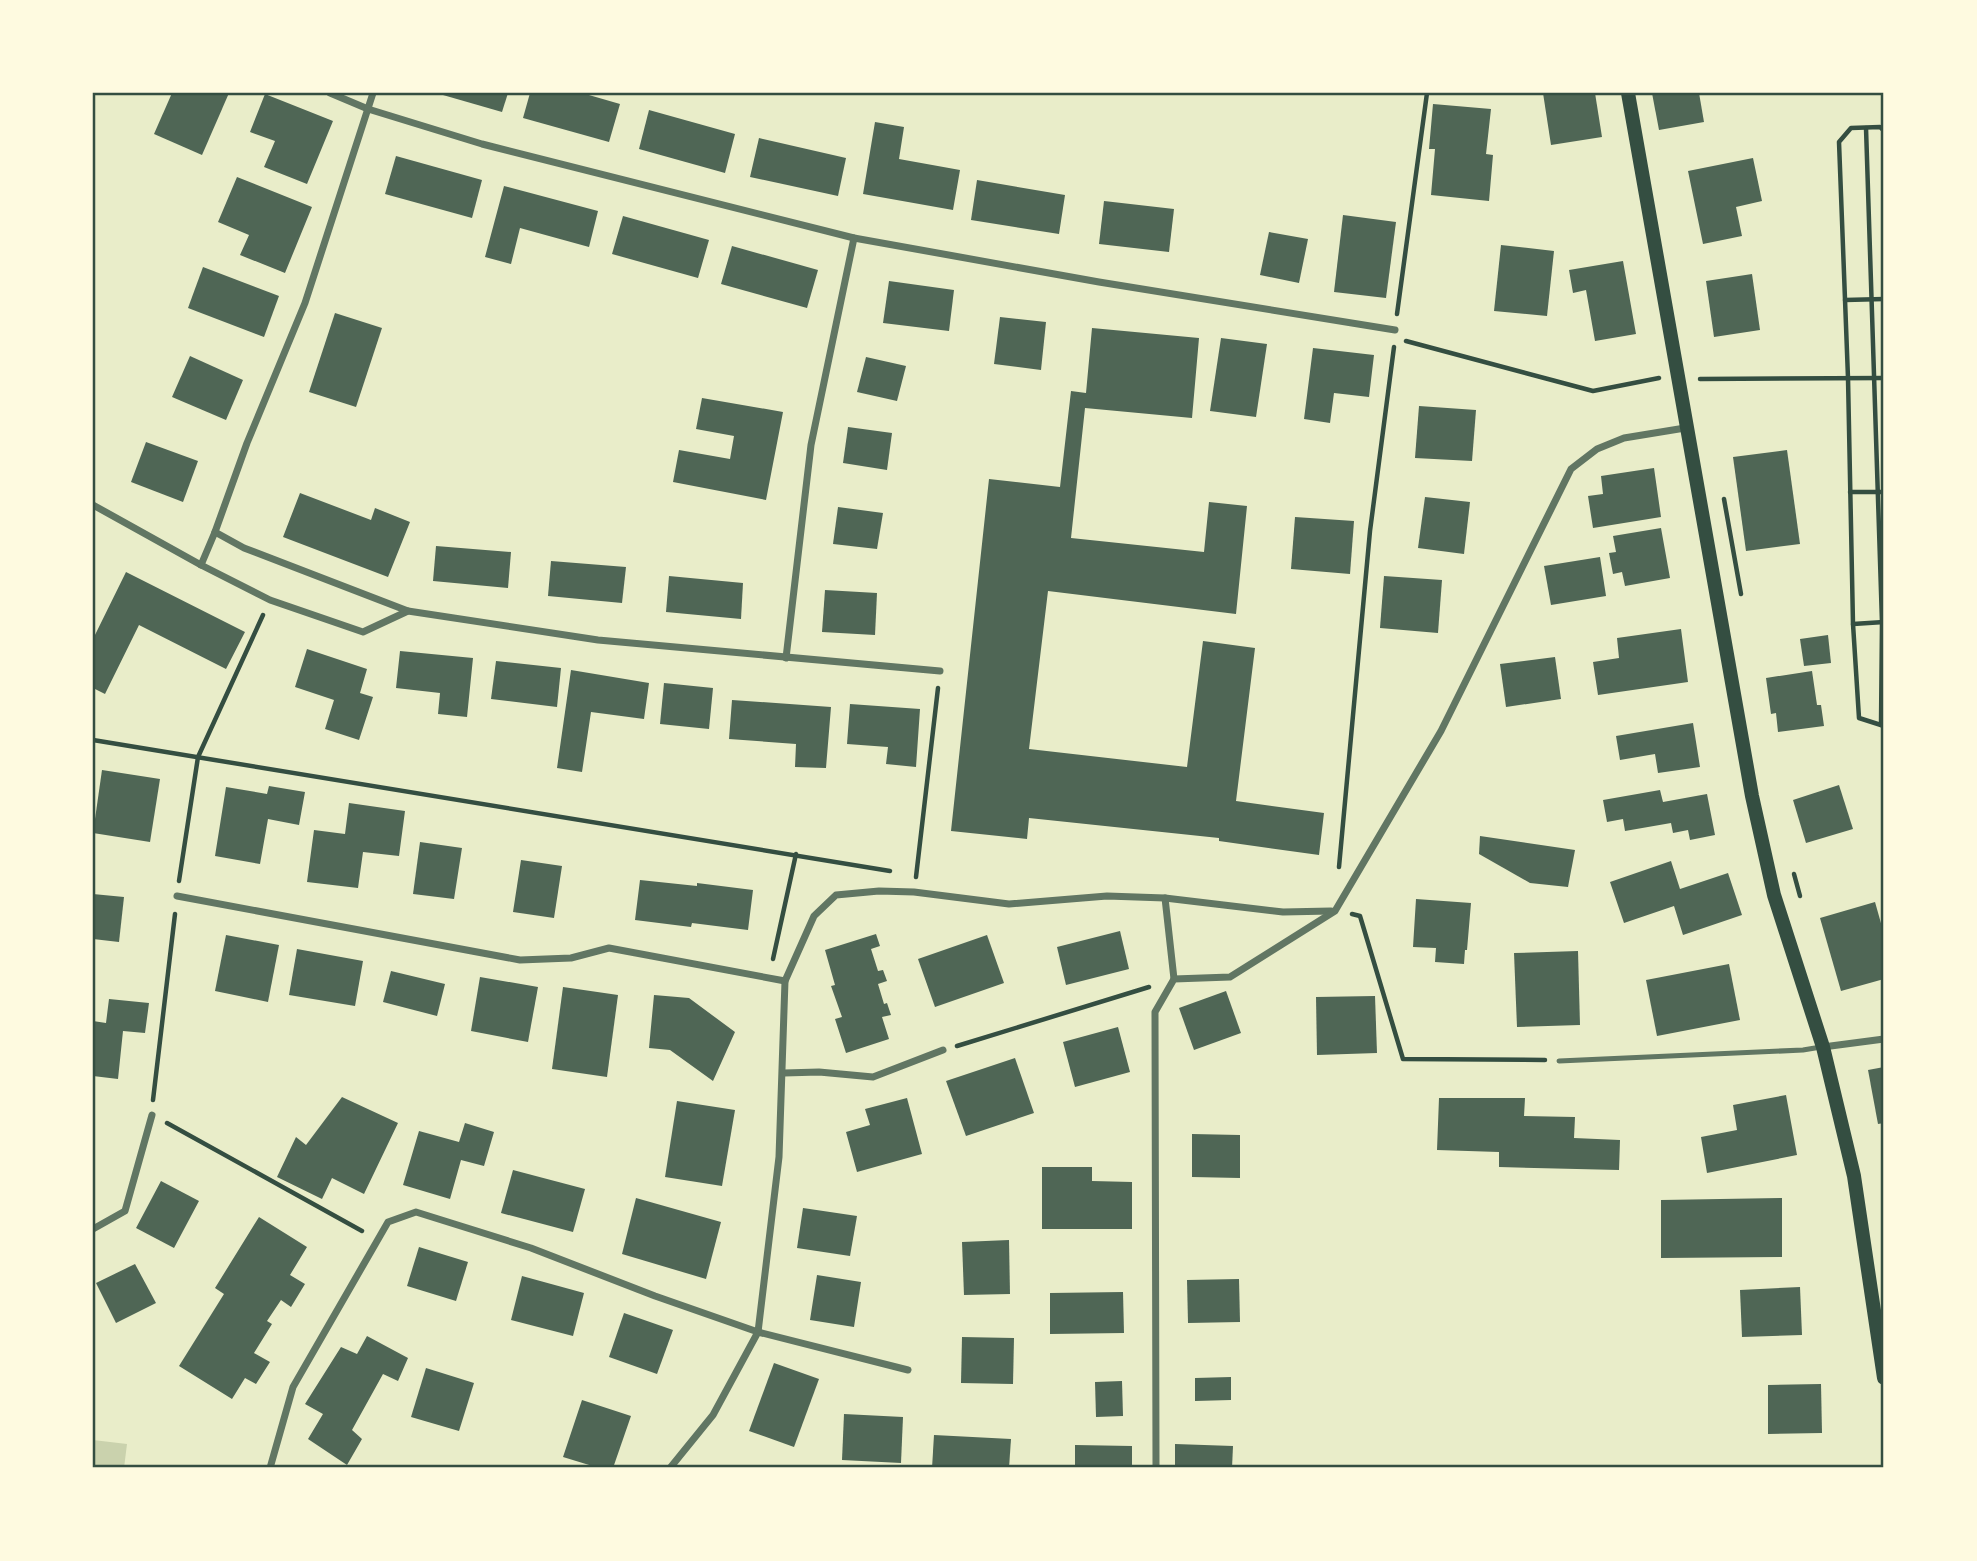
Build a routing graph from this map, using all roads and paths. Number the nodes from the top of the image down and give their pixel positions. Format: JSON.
{"nodes":[{"id":1,"x":330,"y":93,"type":"edge"},
{"id":2,"x":373,"y":93,"type":"edge"},
{"id":3,"x":1427,"y":93,"type":"edge"},
{"id":4,"x":1628,"y":93,"type":"edge"},
{"id":5,"x":368,"y":109,"type":"junction"},
{"id":6,"x":1866,"y":128,"type":"junction"},
{"id":7,"x":1884,"y":131,"type":"edge"},
{"id":8,"x":854,"y":239,"type":"junction"},
{"id":9,"x":1872,"y":299,"type":"junction"},
{"id":10,"x":1884,"y":299,"type":"edge"},
{"id":11,"x":1845,"y":300,"type":"junction"},
{"id":12,"x":1395,"y":334,"type":"junction"},
{"id":13,"x":1698,"y":366,"type":"dead end"},
{"id":14,"x":1676,"y":373,"type":"junction"},
{"id":15,"x":1848,"y":378,"type":"junction"},
{"id":16,"x":1875,"y":378,"type":"junction"},
{"id":17,"x":1884,"y":378,"type":"edge"},
{"id":18,"x":1700,"y":379,"type":"junction"},
{"id":19,"x":1703,"y":392,"type":"dead end"},
{"id":20,"x":1685,"y":429,"type":"junction"},
{"id":21,"x":1877,"y":491,"type":"junction"},
{"id":22,"x":1850,"y":492,"type":"junction"},
{"id":23,"x":1884,"y":492,"type":"edge"},
{"id":24,"x":1724,"y":498,"type":"dead end"},
{"id":25,"x":93,"y":505,"type":"edge"},
{"id":26,"x":215,"y":532,"type":"junction"},
{"id":27,"x":201,"y":565,"type":"junction"},
{"id":28,"x":270,"y":600,"type":"junction"},
{"id":29,"x":1743,"y":605,"type":"dead end"},
{"id":30,"x":408,"y":611,"type":"junction"},
{"id":31,"x":1883,"y":622,"type":"edge"},
{"id":32,"x":1853,"y":624,"type":"junction"},
{"id":33,"x":786,"y":658,"type":"junction"},
{"id":34,"x":940,"y":671,"type":"joint"},
{"id":35,"x":1883,"y":725,"type":"edge"},
{"id":36,"x":93,"y":740,"type":"edge"},
{"id":37,"x":198,"y":757,"type":"junction"},
{"id":38,"x":796,"y":854,"type":"junction"},
{"id":39,"x":1792,"y":866,"type":"dead end"},
{"id":40,"x":1339,"y":870,"type":"dead end"},
{"id":41,"x":916,"y":876,"type":"junction"},
{"id":42,"x":914,"y":892,"type":"junction"},
{"id":43,"x":177,"y":896,"type":"junction"},
{"id":44,"x":1165,"y":898,"type":"junction"},
{"id":45,"x":1801,"y":902,"type":"dead end"},
{"id":46,"x":1335,"y":911,"type":"junction"},
{"id":47,"x":769,"y":977,"type":"junction"},
{"id":48,"x":1174,"y":979,"type":"junction"},
{"id":49,"x":785,"y":981,"type":"junction"},
{"id":50,"x":1884,"y":1039,"type":"edge"},
{"id":51,"x":1823,"y":1047,"type":"junction"},
{"id":52,"x":943,"y":1050,"type":"joint"},
{"id":53,"x":1559,"y":1060,"type":"joint"},
{"id":54,"x":784,"y":1073,"type":"junction"},
{"id":55,"x":152,"y":1115,"type":"junction"},
{"id":56,"x":93,"y":1229,"type":"edge"},
{"id":57,"x":378,"y":1240,"type":"junction"},
{"id":58,"x":758,"y":1332,"type":"junction"},
{"id":59,"x":908,"y":1370,"type":"dead end"},
{"id":60,"x":1884,"y":1378,"type":"edge"},
{"id":61,"x":270,"y":1468,"type":"edge"},
{"id":62,"x":670,"y":1468,"type":"edge"},
{"id":63,"x":1156,"y":1468,"type":"edge"}],
"edges":[{"from":1,"to":5,"type":"street"},
{"from":2,"to":5,"type":"street"},
{"from":3,"to":12,"type":"path"},
{"from":4,"to":14,"type":"main road"},
{"from":5,"to":8,"type":"street"},
{"from":5,"to":26,"type":"street"},
{"from":6,"to":7,"type":"path"},
{"from":6,"to":9,"type":"path"},
{"from":6,"to":11,"type":"path"},
{"from":8,"to":12,"type":"street"},
{"from":8,"to":33,"type":"street"},
{"from":9,"to":10,"type":"path"},
{"from":9,"to":11,"type":"path"},
{"from":9,"to":16,"type":"path"},
{"from":11,"to":15,"type":"path"},
{"from":12,"to":14,"type":"path"},
{"from":12,"to":40,"type":"path"},
{"from":13,"to":18,"type":"path"},
{"from":14,"to":20,"type":"main road"},
{"from":15,"to":16,"type":"path"},
{"from":15,"to":18,"type":"path"},
{"from":15,"to":22,"type":"path"},
{"from":16,"to":17,"type":"path"},
{"from":16,"to":21,"type":"path"},
{"from":18,"to":19,"type":"path"},
{"from":20,"to":46,"type":"street"},
{"from":20,"to":51,"type":"main road"},
{"from":21,"to":22,"type":"path"},
{"from":21,"to":23,"type":"path"},
{"from":21,"to":31,"type":"path"},
{"from":22,"to":32,"type":"path"},
{"from":24,"to":29,"type":"path"},
{"from":25,"to":27,"type":"street"},
{"from":26,"to":27,"type":"street"},
{"from":26,"to":30,"type":"street"},
{"from":27,"to":28,"type":"street"},
{"from":28,"to":30,"type":"street"},
{"from":28,"to":37,"type":"path"},
{"from":30,"to":33,"type":"street"},
{"from":31,"to":32,"type":"path"},
{"from":31,"to":35,"type":"path"},
{"from":32,"to":35,"type":"path"},
{"from":33,"to":34,"type":"street"},
{"from":34,"to":41,"type":"path"},
{"from":36,"to":37,"type":"path"},
{"from":37,"to":38,"type":"path"},
{"from":37,"to":43,"type":"path"},
{"from":38,"to":41,"type":"path"},
{"from":38,"to":47,"type":"path"},
{"from":39,"to":45,"type":"path"},
{"from":41,"to":42,"type":"path"},
{"from":42,"to":44,"type":"street"},
{"from":42,"to":49,"type":"street"},
{"from":43,"to":47,"type":"street"},
{"from":43,"to":55,"type":"path"},
{"from":44,"to":46,"type":"street"},
{"from":44,"to":48,"type":"street"},
{"from":46,"to":48,"type":"street"},
{"from":46,"to":53,"type":"path"},
{"from":47,"to":49,"type":"street"},
{"from":48,"to":52,"type":"path"},
{"from":48,"to":63,"type":"street"},
{"from":49,"to":54,"type":"street"},
{"from":50,"to":51,"type":"street"},
{"from":51,"to":53,"type":"lane"},
{"from":51,"to":60,"type":"main road"},
{"from":52,"to":54,"type":"street"},
{"from":54,"to":58,"type":"street"},
{"from":55,"to":56,"type":"street"},
{"from":55,"to":57,"type":"path"},
{"from":57,"to":58,"type":"street"},
{"from":57,"to":61,"type":"street"},
{"from":58,"to":59,"type":"street"},
{"from":58,"to":62,"type":"street"}]}
